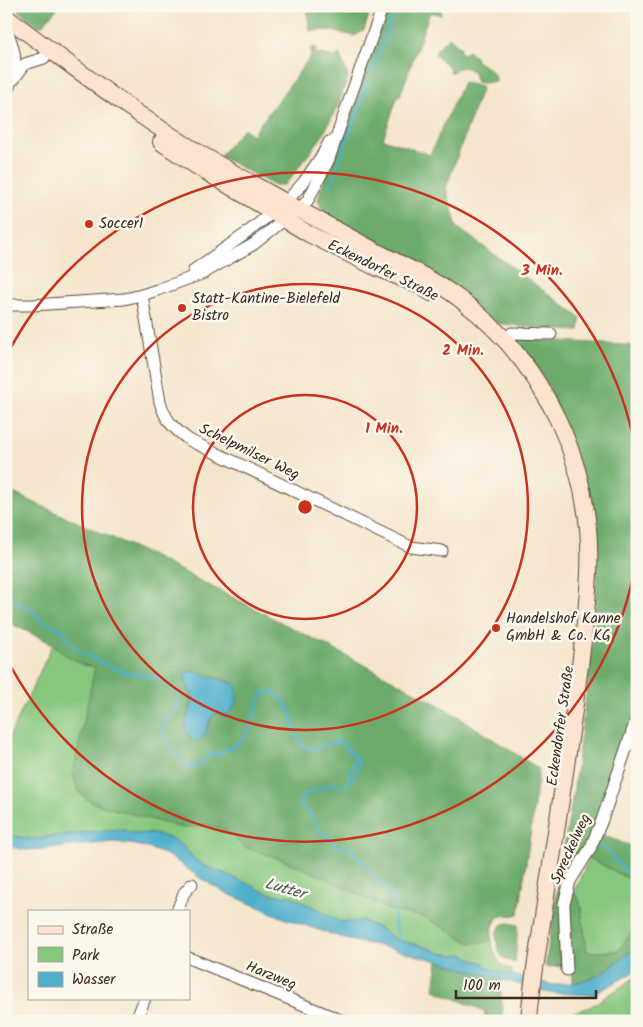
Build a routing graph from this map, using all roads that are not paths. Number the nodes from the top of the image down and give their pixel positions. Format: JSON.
{"nodes":[{"id":1,"x":383,"y":6,"type":"edge"},
{"id":2,"x":6,"y":17,"type":"edge"},
{"id":3,"x":6,"y":30,"type":"edge"},
{"id":4,"x":44,"y":58,"type":"junction"},
{"id":5,"x":7,"y":89,"type":"edge"},
{"id":6,"x":292,"y":206,"type":"junction"},
{"id":7,"x":278,"y":216,"type":"junction"},
{"id":8,"x":142,"y":295,"type":"junction"},
{"id":9,"x":6,"y":305,"type":"edge"},
{"id":10,"x":551,"y":334,"type":"dead end"},
{"id":11,"x":504,"y":339,"type":"junction"},
{"id":12,"x":442,"y":552,"type":"dead end"},
{"id":13,"x":637,"y":717,"type":"edge"},
{"id":14,"x":192,"y":884,"type":"dead end"},
{"id":15,"x":178,"y":910,"type":"edge"},
{"id":16,"x":190,"y":958,"type":"edge"},
{"id":17,"x":532,"y":961,"type":"junction"},
{"id":18,"x":567,"y":970,"type":"dead end"},
{"id":19,"x":145,"y":1000,"type":"edge"},
{"id":20,"x":316,"y":1016,"type":"edge"},
{"id":21,"x":525,"y":1016,"type":"edge"},
{"id":22,"x":136,"y":1021,"type":"edge"},
{"id":23,"x":342,"y":1021,"type":"edge"}],
"edges":[{"from":1,"to":6,"type":"street"},
{"from":2,"to":6,"type":"main road","name":"Eckendorfer Straße"},
{"from":3,"to":4,"type":"main road","name":"Eckendorfer Straße"},
{"from":3,"to":5,"type":"street"},
{"from":4,"to":5,"type":"street"},
{"from":4,"to":7,"type":"main road","name":"Eckendorfer Straße"},
{"from":6,"to":7,"type":"street"},
{"from":6,"to":11,"type":"main road","name":"Eckendorfer Straße"},
{"from":7,"to":8,"type":"street"},
{"from":7,"to":17,"type":"main road","name":"Eckendorfer Straße"},
{"from":8,"to":9,"type":"street"},
{"from":8,"to":12,"type":"street","name":"Schelpmilser Weg"},
{"from":10,"to":11,"type":"street"},
{"from":11,"to":17,"type":"main road","name":"Eckendorfer Straße"},
{"from":13,"to":18,"type":"street","name":"Spreckelweg"},
{"from":14,"to":15,"type":"street"},
{"from":16,"to":20,"type":"street","name":"Harzweg"},
{"from":17,"to":21,"type":"main road","name":"Eckendorfer Straße"},
{"from":19,"to":22,"type":"street"},
{"from":20,"to":23,"type":"street","name":"Harzweg"}]}
